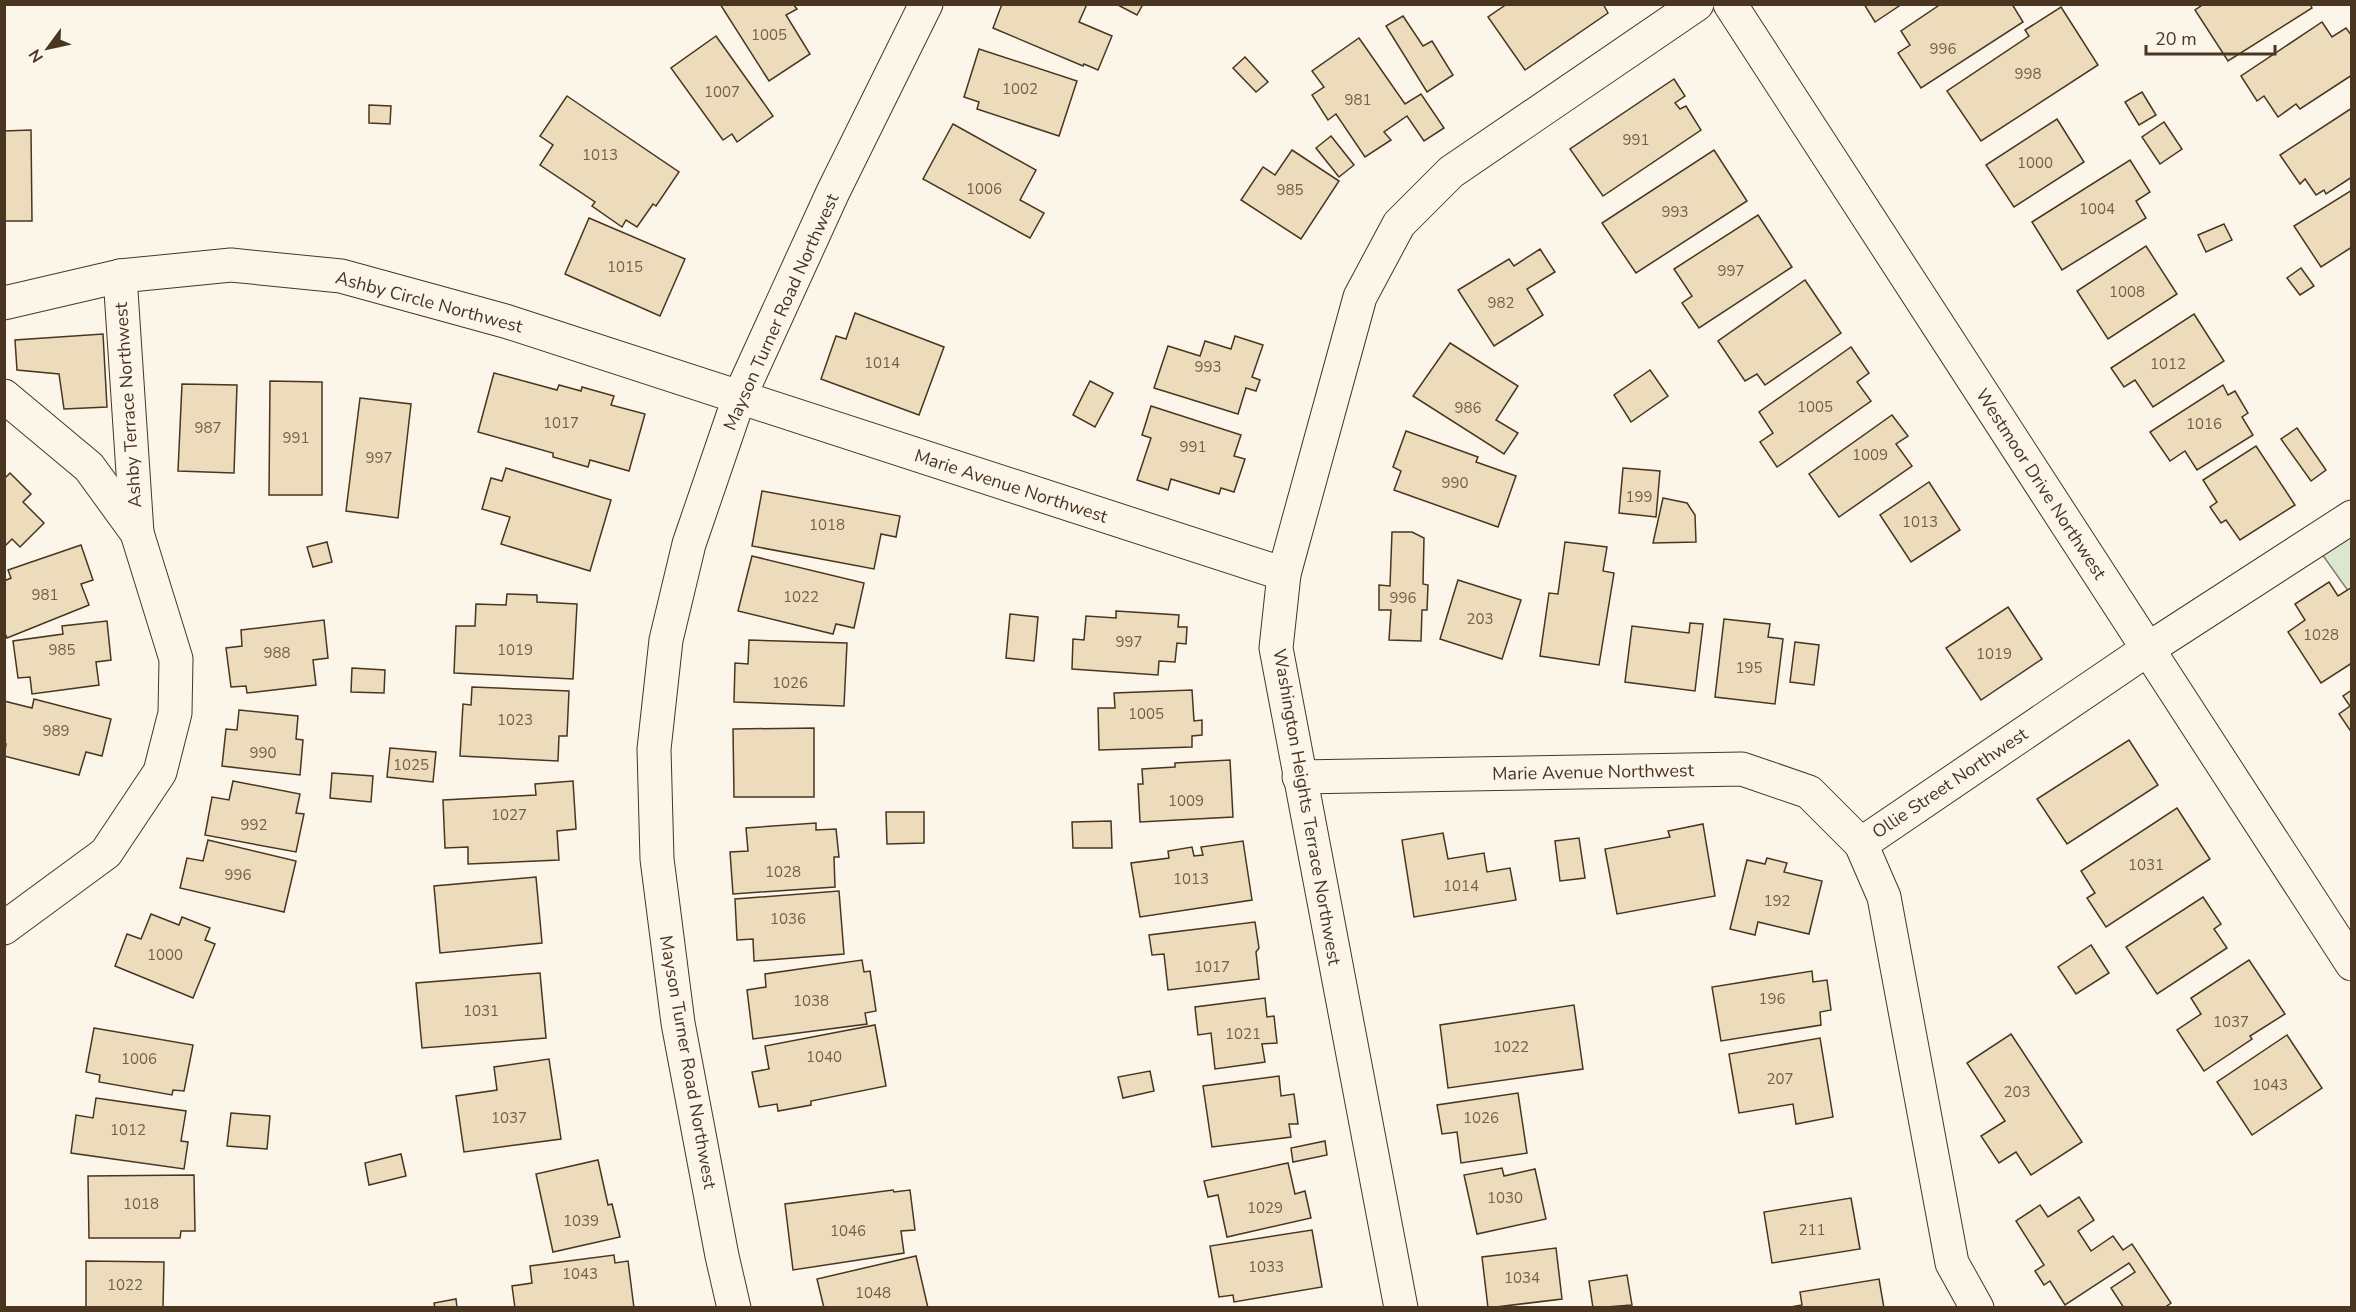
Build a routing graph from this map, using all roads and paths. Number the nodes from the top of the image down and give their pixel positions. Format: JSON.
{"nodes":[{"id":1,"x":926,"y":4,"type":"edge"},
{"id":2,"x":1697,"y":4,"type":"edge"},
{"id":3,"x":1730,"y":4,"type":"edge"},
{"id":4,"x":120,"y":276,"type":"junction"},
{"id":5,"x":4,"y":303,"type":"edge"},
{"id":6,"x":4,"y":396,"type":"edge"},
{"id":7,"x":739,"y":398,"type":"junction"},
{"id":8,"x":2352,"y":517,"type":"edge"},
{"id":9,"x":136,"y":533,"type":"junction"},
{"id":10,"x":1284,"y":574,"type":"junction"},
{"id":11,"x":2148,"y":649,"type":"junction"},
{"id":12,"x":1299,"y":777,"type":"junction"},
{"id":13,"x":1861,"y":844,"type":"junction"},
{"id":14,"x":4,"y":928,"type":"edge"},
{"id":15,"x":2352,"y":964,"type":"edge"},
{"id":16,"x":734,"y":1308,"type":"edge"},
{"id":17,"x":1401,"y":1308,"type":"edge"},
{"id":18,"x":1977,"y":1308,"type":"edge"}],
"edges":[{"from":1,"to":7,"type":"street","name":"Mayson Turner Road Northwest"},
{"from":2,"to":10,"type":"street","name":"Washington Heights Terrace Northwest"},
{"from":3,"to":11,"type":"street","name":"Westmoor Drive Northwest"},
{"from":4,"to":5,"type":"street","name":"Ashby Circle Northwest"},
{"from":4,"to":7,"type":"street","name":"Ashby Circle Northwest"},
{"from":4,"to":9,"type":"street","name":"Ashby Terrace Northwest"},
{"from":6,"to":9,"type":"street","name":"Ashby Terrace Northwest"},
{"from":7,"to":10,"type":"street","name":"Marie Avenue Northwest"},
{"from":7,"to":16,"type":"street","name":"Mayson Turner Road Northwest"},
{"from":8,"to":11,"type":"street","name":"Ollie Street Northwest"},
{"from":9,"to":14,"type":"street","name":"Ashby Terrace Northwest"},
{"from":10,"to":12,"type":"street","name":"Washington Heights Terrace Northwest"},
{"from":11,"to":13,"type":"street","name":"Ollie Street Northwest"},
{"from":11,"to":15,"type":"street","name":"Westmoor Drive Northwest"},
{"from":12,"to":13,"type":"street","name":"Marie Avenue Northwest"},
{"from":12,"to":17,"type":"street","name":"Washington Heights Terrace Northwest"},
{"from":13,"to":18,"type":"street","name":"Ollie Street Northwest"}]}
